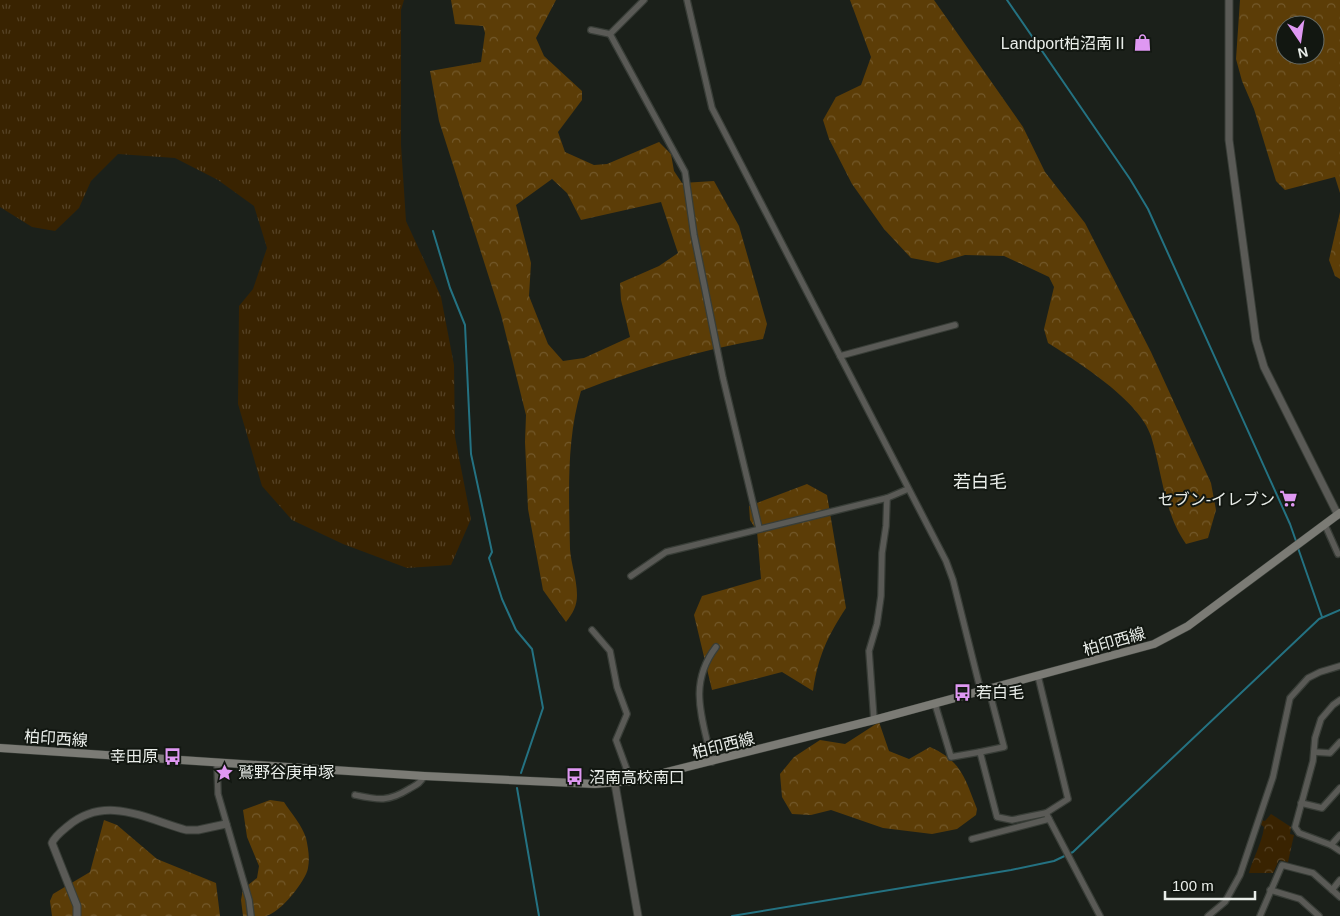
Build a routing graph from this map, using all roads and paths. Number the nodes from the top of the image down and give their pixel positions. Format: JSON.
{"nodes":[{"id":1,"x":644,"y":0,"type":"edge"},
{"id":2,"x":687,"y":0,"type":"edge"},
{"id":3,"x":1229,"y":0,"type":"edge"},
{"id":4,"x":591,"y":30,"type":"dead end"},
{"id":5,"x":610,"y":34,"type":"junction"},
{"id":6,"x":955,"y":326,"type":"dead end"},
{"id":7,"x":840,"y":356,"type":"junction"},
{"id":8,"x":908,"y":489,"type":"junction"},
{"id":9,"x":887,"y":498,"type":"junction"},
{"id":10,"x":1339,"y":514,"type":"edge"},
{"id":11,"x":1325,"y":525,"type":"junction"},
{"id":12,"x":759,"y":528,"type":"junction"},
{"id":13,"x":1338,"y":554,"type":"dead end"},
{"id":14,"x":631,"y":576,"type":"dead end"},
{"id":15,"x":592,"y":630,"type":"dead end"},
{"id":16,"x":716,"y":647,"type":"dead end"},
{"id":17,"x":1340,"y":666,"type":"edge"},
{"id":18,"x":1038,"y":676,"type":"junction"},
{"id":19,"x":985,"y":691,"type":"junction"},
{"id":20,"x":1340,"y":700,"type":"edge"},
{"id":21,"x":934,"y":704,"type":"junction"},
{"id":22,"x":874,"y":720,"type":"junction"},
{"id":23,"x":1340,"y":742,"type":"edge"},
{"id":24,"x":0,"y":748,"type":"edge"},
{"id":25,"x":980,"y":752,"type":"junction"},
{"id":26,"x":1314,"y":752,"type":"junction"},
{"id":27,"x":712,"y":762,"type":"junction"},
{"id":28,"x":217,"y":763,"type":"junction"},
{"id":29,"x":424,"y":776,"type":"junction"},
{"id":30,"x":631,"y":781,"type":"junction"},
{"id":31,"x":615,"y":784,"type":"junction"},
{"id":32,"x":1340,"y":788,"type":"edge"},
{"id":33,"x":355,"y":795,"type":"dead end"},
{"id":34,"x":1302,"y":803,"type":"junction"},
{"id":35,"x":1047,"y":816,"type":"junction"},
{"id":36,"x":226,"y":824,"type":"junction"},
{"id":37,"x":1340,"y":835,"type":"edge"},
{"id":38,"x":972,"y":839,"type":"dead end"},
{"id":39,"x":1331,"y":845,"type":"junction"},
{"id":40,"x":1340,"y":851,"type":"edge"},
{"id":41,"x":1340,"y":880,"type":"edge"},
{"id":42,"x":1270,"y":890,"type":"junction"},
{"id":43,"x":1332,"y":890,"type":"junction"},
{"id":44,"x":1340,"y":897,"type":"edge"},
{"id":45,"x":1313,"y":910,"type":"junction"},
{"id":46,"x":77,"y":916,"type":"edge"},
{"id":47,"x":251,"y":916,"type":"edge"},
{"id":48,"x":638,"y":916,"type":"edge"},
{"id":49,"x":1100,"y":916,"type":"edge"},
{"id":50,"x":1208,"y":916,"type":"edge"},
{"id":51,"x":1260,"y":916,"type":"edge"},
{"id":52,"x":1308,"y":916,"type":"edge"},
{"id":53,"x":1319,"y":916,"type":"edge"}],
"edges":[{"from":1,"to":5,"type":"street"},
{"from":2,"to":7,"type":"street"},
{"from":3,"to":10,"type":"street"},
{"from":4,"to":5,"type":"street"},
{"from":5,"to":12,"type":"street"},
{"from":6,"to":7,"type":"street"},
{"from":7,"to":8,"type":"street"},
{"from":8,"to":9,"type":"street"},
{"from":8,"to":19,"type":"street"},
{"from":9,"to":12,"type":"street"},
{"from":9,"to":22,"type":"street"},
{"from":10,"to":11,"type":"main road","name":"柏印西線"},
{"from":11,"to":13,"type":"street"},
{"from":11,"to":18,"type":"main road","name":"柏印西線"},
{"from":12,"to":14,"type":"street"},
{"from":15,"to":30,"type":"street"},
{"from":16,"to":27,"type":"street"},
{"from":17,"to":50,"type":"street"},
{"from":18,"to":19,"type":"main road","name":"柏印西線"},
{"from":18,"to":35,"type":"street"},
{"from":19,"to":21,"type":"main road","name":"柏印西線"},
{"from":19,"to":25,"type":"street"},
{"from":20,"to":26,"type":"street"},
{"from":21,"to":22,"type":"main road","name":"柏印西線"},
{"from":21,"to":25,"type":"street"},
{"from":22,"to":27,"type":"main road","name":"柏印西線"},
{"from":23,"to":26,"type":"street"},
{"from":24,"to":28,"type":"main road","name":"柏印西線"},
{"from":25,"to":35,"type":"street"},
{"from":26,"to":34,"type":"street"},
{"from":27,"to":30,"type":"main road","name":"柏印西線"},
{"from":28,"to":29,"type":"main road","name":"柏印西線"},
{"from":28,"to":36,"type":"street"},
{"from":29,"to":31,"type":"main road","name":"柏印西線"},
{"from":29,"to":33,"type":"street"},
{"from":30,"to":31,"type":"main road","name":"柏印西線"},
{"from":31,"to":48,"type":"street"},
{"from":32,"to":34,"type":"street"},
{"from":34,"to":39,"type":"street"},
{"from":35,"to":38,"type":"street"},
{"from":35,"to":49,"type":"street"},
{"from":36,"to":46,"type":"street"},
{"from":36,"to":47,"type":"street"},
{"from":37,"to":39,"type":"street"},
{"from":39,"to":40,"type":"street"},
{"from":41,"to":43,"type":"street"},
{"from":42,"to":43,"type":"street"},
{"from":42,"to":45,"type":"street"},
{"from":42,"to":51,"type":"street"},
{"from":43,"to":44,"type":"street"},
{"from":45,"to":52,"type":"street"},
{"from":45,"to":53,"type":"street"}]}
